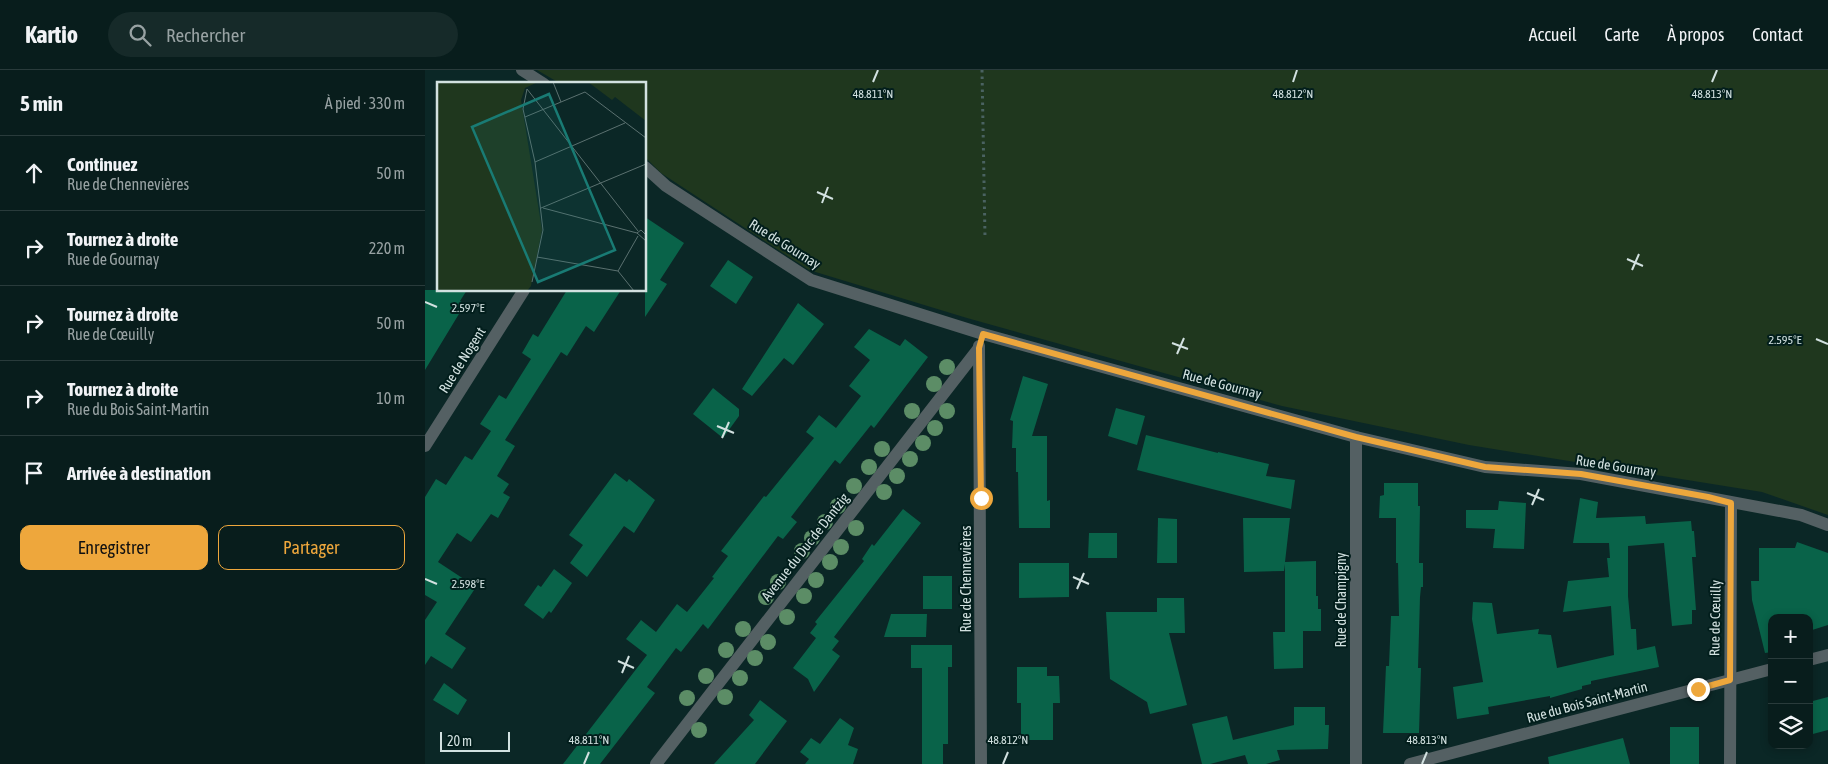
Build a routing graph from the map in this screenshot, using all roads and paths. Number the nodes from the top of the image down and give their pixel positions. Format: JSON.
{"nodes":[{"id":1,"x":522,"y":70,"type":"edge"},
{"id":2,"x":982,"y":70,"type":"edge"},
{"id":3,"x":541,"y":82,"type":"edge"},
{"id":4,"x":646,"y":168,"type":"edge"},
{"id":5,"x":985,"y":237,"type":"dead end"},
{"id":6,"x":523,"y":291,"type":"edge"},
{"id":7,"x":983,"y":334,"type":"junction"},
{"id":8,"x":979,"y":348,"type":"junction"},
{"id":9,"x":1356,"y":437,"type":"junction"},
{"id":10,"x":425,"y":446,"type":"edge"},
{"id":11,"x":1731,"y":503,"type":"junction"},
{"id":12,"x":1828,"y":525,"type":"edge"},
{"id":13,"x":1828,"y":655,"type":"edge"},
{"id":14,"x":1813,"y":659,"type":"edge"},
{"id":15,"x":1768,"y":671,"type":"edge"},
{"id":16,"x":1730,"y":680,"type":"junction"},
{"id":17,"x":656,"y":764,"type":"edge"},
{"id":18,"x":981,"y":764,"type":"edge"},
{"id":19,"x":1356,"y":764,"type":"edge"},
{"id":20,"x":1410,"y":764,"type":"edge"},
{"id":21,"x":1730,"y":764,"type":"edge"}],
"edges":[{"from":1,"to":3,"type":"street"},
{"from":2,"to":5,"type":"path"},
{"from":4,"to":7,"type":"street","name":"Rue de Gournay"},
{"from":6,"to":10,"type":"street","name":"Rue de Nogent"},
{"from":7,"to":8,"type":"street","name":"Rue de Chennevières"},
{"from":7,"to":9,"type":"street","name":"Rue de Gournay"},
{"from":8,"to":17,"type":"street","name":"Avenue du Duc de Dantzig"},
{"from":8,"to":18,"type":"street","name":"Rue de Chennevières"},
{"from":9,"to":11,"type":"street","name":"Rue de Gournay"},
{"from":9,"to":19,"type":"street","name":"Rue de Champigny"},
{"from":11,"to":12,"type":"street","name":"Rue de Gournay"},
{"from":11,"to":16,"type":"street","name":"Rue de Cœuilly"},
{"from":13,"to":14,"type":"street"},
{"from":15,"to":16,"type":"street","name":"Rue du Bois Saint-Martin"},
{"from":16,"to":20,"type":"street","name":"Rue du Bois Saint-Martin"},
{"from":16,"to":21,"type":"street","name":"Rue de Cœuilly"}]}
